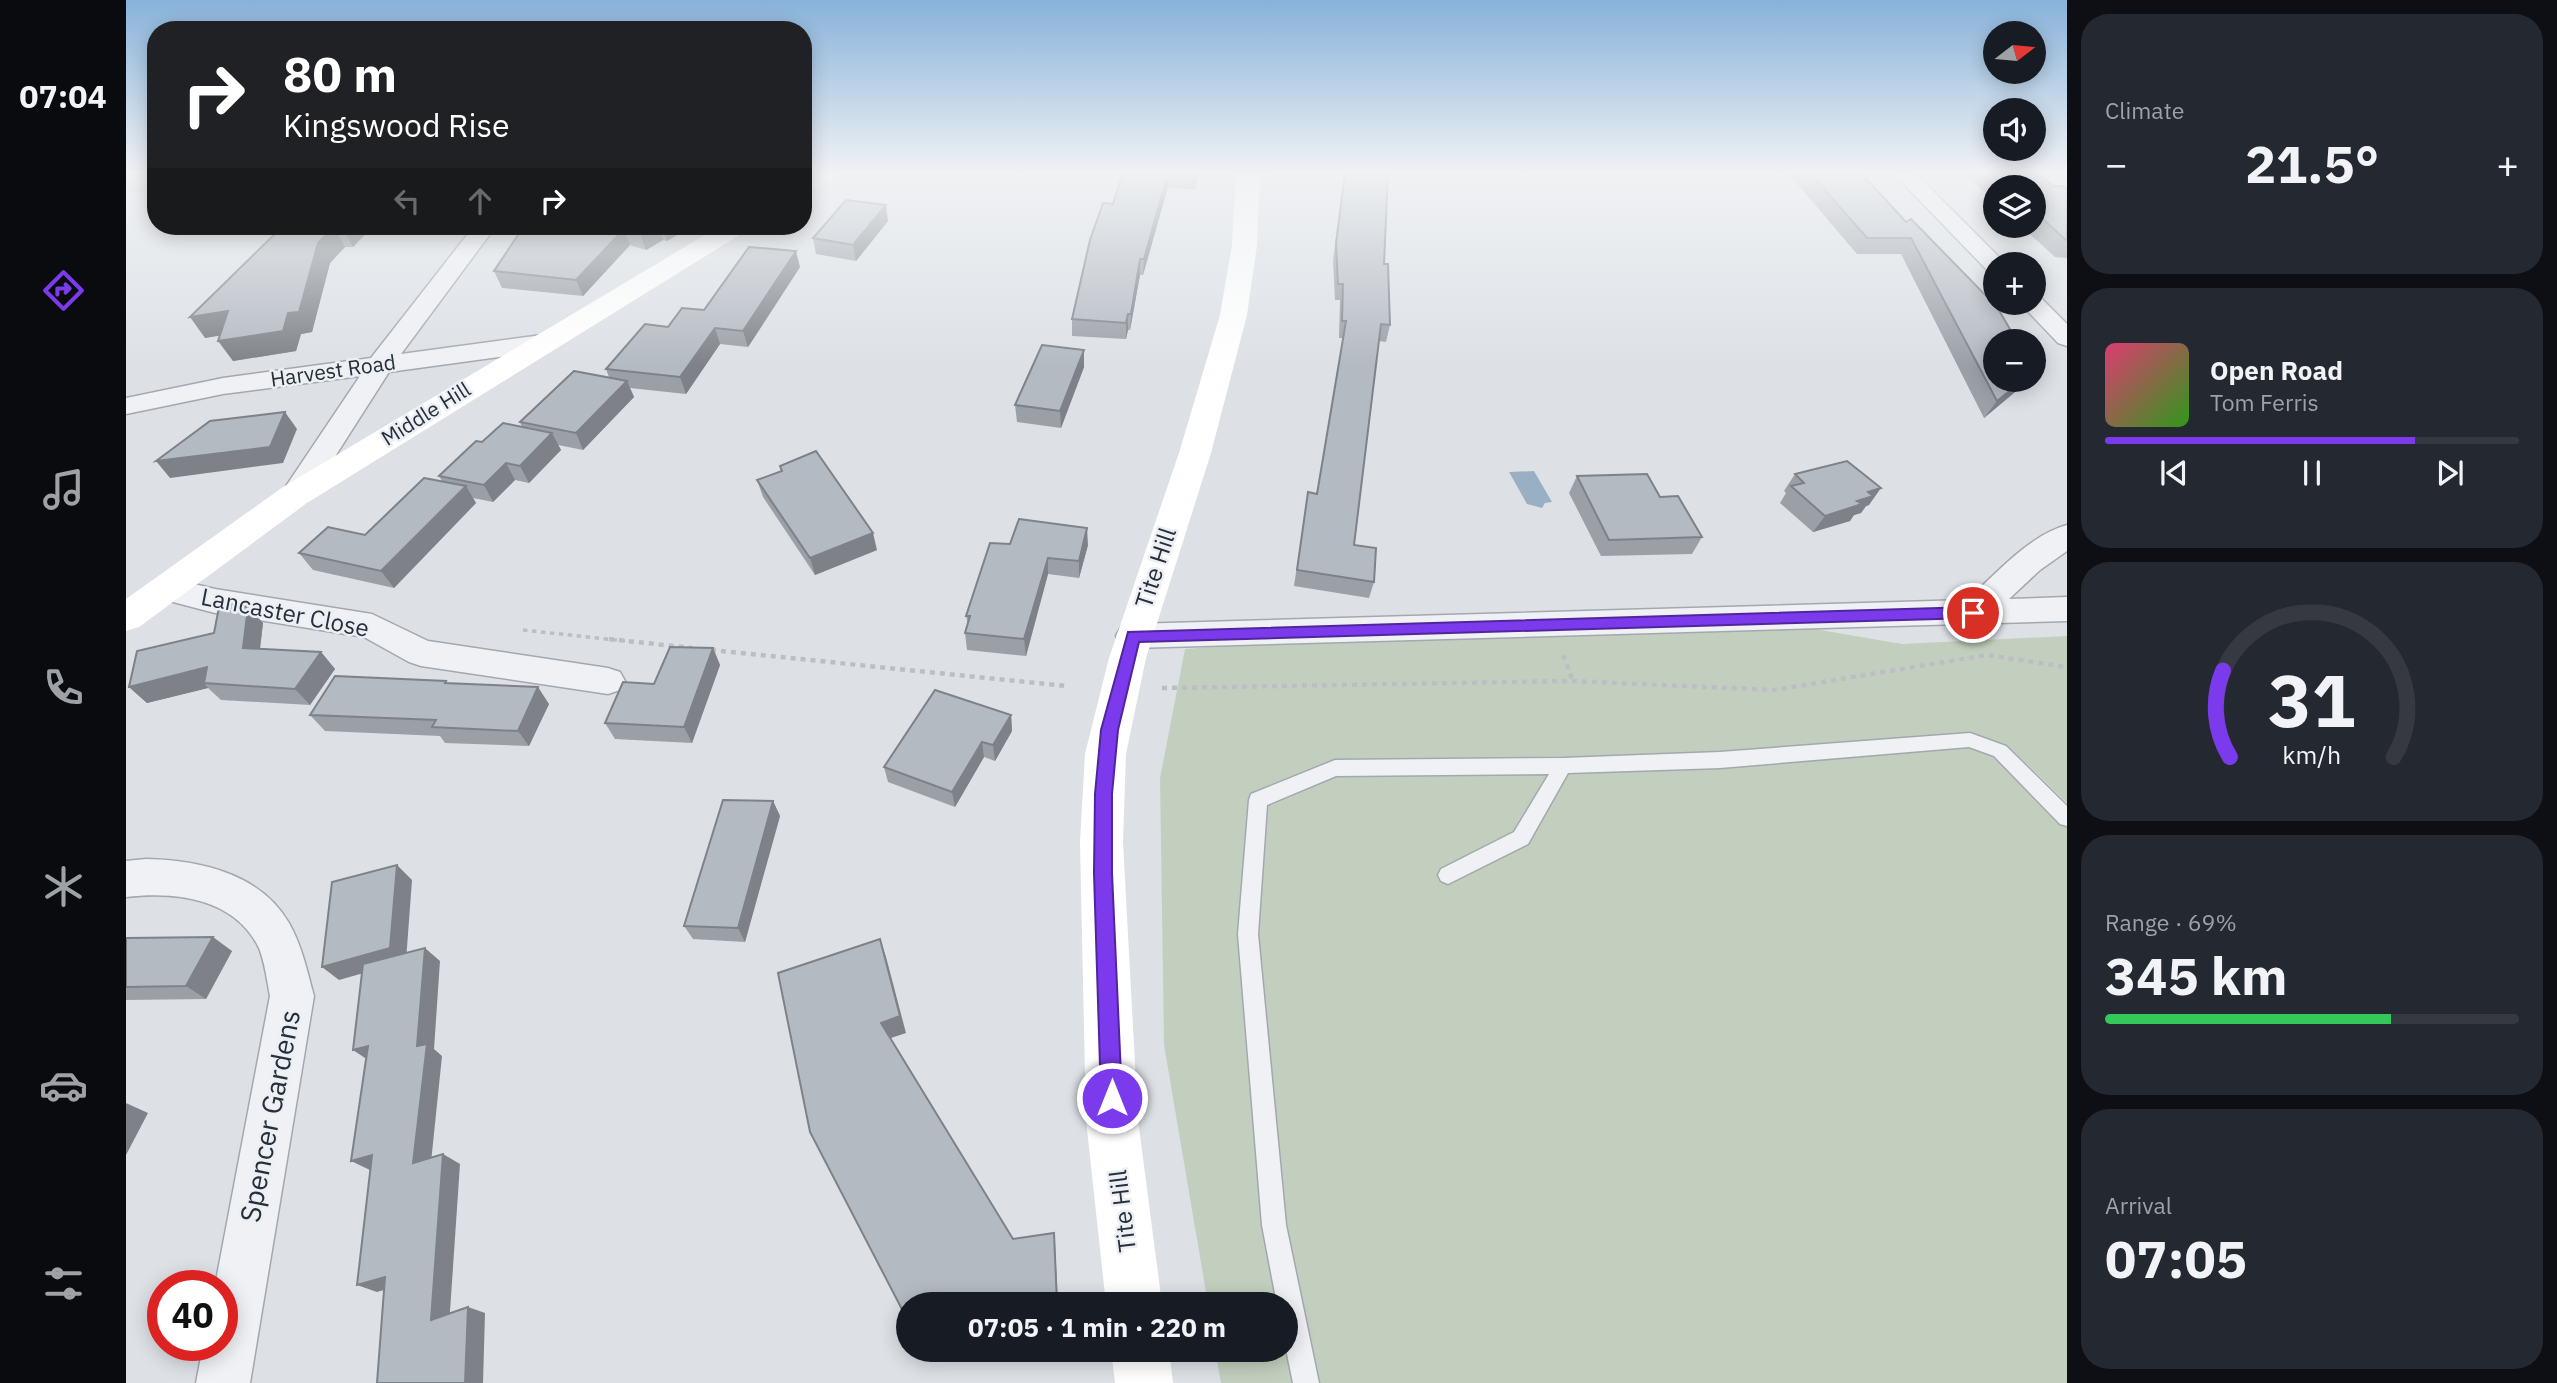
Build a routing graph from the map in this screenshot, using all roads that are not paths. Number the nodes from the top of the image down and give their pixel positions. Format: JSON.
{"nodes":[{"id":1,"x":476,"y":238,"type":"edge"},
{"id":2,"x":718,"y":238,"type":"edge"},
{"id":3,"x":1244,"y":238,"type":"edge"},
{"id":4,"x":1968,"y":238,"type":"edge"},
{"id":5,"x":1983,"y":253,"type":"edge"},
{"id":6,"x":2044,"y":315,"type":"edge"},
{"id":7,"x":2067,"y":338,"type":"edge"},
{"id":8,"x":542,"y":343,"type":"junction"},
{"id":9,"x":379,"y":366,"type":"junction"},
{"id":10,"x":126,"y":406,"type":"edge"},
{"id":11,"x":295,"y":495,"type":"junction"},
{"id":12,"x":2067,"y":537,"type":"edge"},
{"id":13,"x":165,"y":589,"type":"junction"},
{"id":14,"x":2067,"y":609,"type":"edge"},
{"id":15,"x":1973,"y":613,"type":"junction"},
{"id":16,"x":126,"y":618,"type":"edge"},
{"id":17,"x":1133,"y":636,"type":"junction"},
{"id":18,"x":608,"y":681,"type":"dead end"},
{"id":19,"x":1563,"y":766,"type":"junction"},
{"id":20,"x":2067,"y":818,"type":"edge"},
{"id":21,"x":1448,"y":876,"type":"dead end"},
{"id":22,"x":126,"y":879,"type":"edge"},
{"id":23,"x":1133,"y":1292,"type":"edge"},
{"id":24,"x":1142,"y":1362,"type":"edge"},
{"id":25,"x":223,"y":1383,"type":"edge"},
{"id":26,"x":1144,"y":1383,"type":"edge"},
{"id":27,"x":1306,"y":1383,"type":"edge"}],
"edges":[{"from":1,"to":9,"type":"street"},
{"from":2,"to":8,"type":"street","name":"Middle Hill"},
{"from":3,"to":17,"type":"street","name":"Tite Hill"},
{"from":4,"to":5,"type":"street"},
{"from":6,"to":7,"type":"street"},
{"from":8,"to":9,"type":"street","name":"Harvest Road"},
{"from":8,"to":11,"type":"street","name":"Middle Hill"},
{"from":9,"to":10,"type":"street","name":"Harvest Road"},
{"from":9,"to":11,"type":"street"},
{"from":11,"to":13,"type":"street","name":"Middle Hill"},
{"from":12,"to":15,"type":"street"},
{"from":13,"to":16,"type":"street","name":"Middle Hill"},
{"from":13,"to":18,"type":"street","name":"Lancaster Close"},
{"from":14,"to":15,"type":"street"},
{"from":15,"to":17,"type":"street"},
{"from":17,"to":23,"type":"street","name":"Tite Hill"},
{"from":19,"to":20,"type":"lane"},
{"from":19,"to":21,"type":"lane"},
{"from":19,"to":27,"type":"lane"},
{"from":22,"to":25,"type":"street","name":"Spencer Gardens"},
{"from":24,"to":26,"type":"street"}]}
